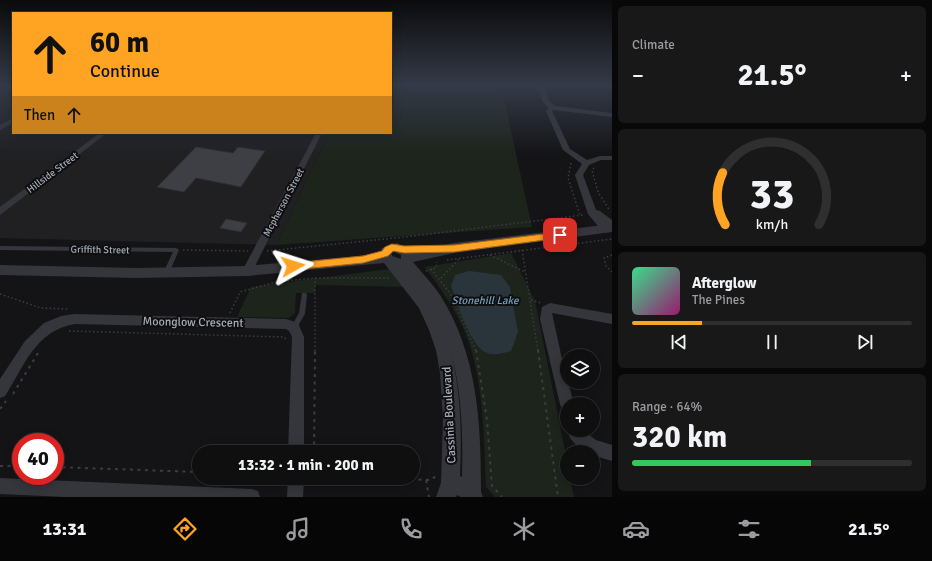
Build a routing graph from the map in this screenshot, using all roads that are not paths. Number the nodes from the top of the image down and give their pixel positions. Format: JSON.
{"nodes":[{"id":1,"x":553,"y":108,"type":"edge"},
{"id":2,"x":555,"y":108,"type":"edge"},
{"id":3,"x":612,"y":115,"type":"edge"},
{"id":4,"x":12,"y":121,"type":"edge"},
{"id":5,"x":0,"y":128,"type":"edge"},
{"id":6,"x":103,"y":134,"type":"edge"},
{"id":7,"x":318,"y":134,"type":"edge"},
{"id":8,"x":612,"y":158,"type":"edge"},
{"id":9,"x":586,"y":163,"type":"junction"},
{"id":10,"x":0,"y":212,"type":"edge"},
{"id":11,"x":610,"y":230,"type":"edge"},
{"id":12,"x":0,"y":248,"type":"edge"},
{"id":13,"x":400,"y":262,"type":"junction"},
{"id":14,"x":0,"y":270,"type":"edge"},
{"id":15,"x":247,"y":271,"type":"junction"},
{"id":16,"x":166,"y":273,"type":"junction"},
{"id":17,"x":304,"y":295,"type":"dead end"},
{"id":18,"x":612,"y":319,"type":"edge"},
{"id":19,"x":294,"y":327,"type":"junction"},
{"id":20,"x":6,"y":395,"type":"edge"},
{"id":21,"x":565,"y":397,"type":"edge"},
{"id":22,"x":579,"y":437,"type":"edge"},
{"id":23,"x":296,"y":445,"type":"edge"},
{"id":24,"x":612,"y":453,"type":"edge"},
{"id":25,"x":296,"y":485,"type":"edge"},
{"id":26,"x":0,"y":486,"type":"edge"},
{"id":27,"x":442,"y":491,"type":"edge"},
{"id":28,"x":472,"y":496,"type":"edge"},
{"id":29,"x":252,"y":497,"type":"edge"},
{"id":30,"x":295,"y":497,"type":"edge"}],
"edges":[{"from":1,"to":9,"type":"street"},
{"from":2,"to":3,"type":"street"},
{"from":4,"to":5,"type":"street"},
{"from":6,"to":10,"type":"street","name":"Hillside Street"},
{"from":7,"to":15,"type":"street","name":"Mcpherson Street"},
{"from":8,"to":9,"type":"street"},
{"from":9,"to":11,"type":"street"},
{"from":11,"to":13,"type":"street"},
{"from":12,"to":16,"type":"lane","name":"Griffith Street"},
{"from":13,"to":15,"type":"street"},
{"from":13,"to":27,"type":"street","name":"Cassinia Boulevard"},
{"from":13,"to":28,"type":"street","name":"Cassinia Boulevard"},
{"from":14,"to":16,"type":"street"},
{"from":15,"to":16,"type":"street"},
{"from":17,"to":19,"type":"lane"},
{"from":18,"to":21,"type":"street"},
{"from":19,"to":20,"type":"street","name":"Moonglow Crescent"},
{"from":19,"to":23,"type":"street"},
{"from":22,"to":24,"type":"street"},
{"from":25,"to":30,"type":"street"},
{"from":26,"to":29,"type":"street"},
{"from":27,"to":28,"type":"street"}]}
